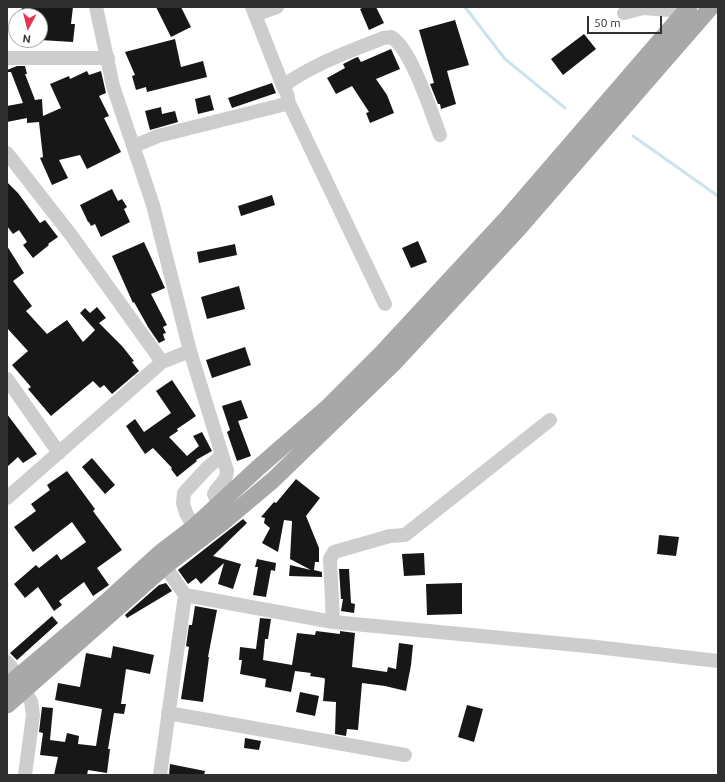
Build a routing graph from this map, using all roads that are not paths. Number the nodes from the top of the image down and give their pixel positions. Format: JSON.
{"nodes":[{"id":1,"x":96,"y":7,"type":"edge"},
{"id":2,"x":277,"y":7,"type":"edge"},
{"id":3,"x":677,"y":7,"type":"edge"},
{"id":4,"x":690,"y":7,"type":"edge"},
{"id":5,"x":711,"y":7,"type":"edge"},
{"id":6,"x":254,"y":11,"type":"edge"},
{"id":7,"x":624,"y":14,"type":"dead end"},
{"id":8,"x":7,"y":58,"type":"edge"},
{"id":9,"x":108,"y":58,"type":"junction"},
{"id":10,"x":284,"y":86,"type":"junction"},
{"id":11,"x":288,"y":101,"type":"junction"},
{"id":12,"x":440,"y":135,"type":"dead end"},
{"id":13,"x":134,"y":146,"type":"junction"},
{"id":14,"x":7,"y":153,"type":"edge"},
{"id":15,"x":385,"y":304,"type":"dead end"},
{"id":16,"x":190,"y":351,"type":"junction"},
{"id":17,"x":162,"y":362,"type":"junction"},
{"id":18,"x":7,"y":378,"type":"edge"},
{"id":19,"x":550,"y":420,"type":"dead end"},
{"id":20,"x":59,"y":453,"type":"junction"},
{"id":21,"x":221,"y":456,"type":"junction"},
{"id":22,"x":199,"y":476,"type":"junction"},
{"id":23,"x":7,"y":498,"type":"edge"},
{"id":24,"x":216,"y":499,"type":"junction"},
{"id":25,"x":194,"y":527,"type":"junction"},
{"id":26,"x":165,"y":566,"type":"junction"},
{"id":27,"x":185,"y":594,"type":"junction"},
{"id":28,"x":333,"y":622,"type":"junction"},
{"id":29,"x":76,"y":636,"type":"junction"},
{"id":30,"x":718,"y":661,"type":"edge"},
{"id":31,"x":7,"y":662,"type":"edge"},
{"id":32,"x":16,"y":684,"type":"edge"},
{"id":33,"x":7,"y":705,"type":"edge"},
{"id":34,"x":168,"y":713,"type":"junction"},
{"id":35,"x":405,"y":755,"type":"dead end"},
{"id":36,"x":25,"y":775,"type":"edge"},
{"id":37,"x":160,"y":775,"type":"edge"}],
"edges":[{"from":1,"to":9,"type":"street"},
{"from":2,"to":6,"type":"street"},
{"from":3,"to":7,"type":"street"},
{"from":4,"to":24,"type":"main road"},
{"from":5,"to":26,"type":"main road"},
{"from":6,"to":10,"type":"street"},
{"from":8,"to":9,"type":"street"},
{"from":9,"to":13,"type":"street"},
{"from":10,"to":11,"type":"street"},
{"from":10,"to":12,"type":"street"},
{"from":11,"to":13,"type":"street"},
{"from":11,"to":15,"type":"street"},
{"from":13,"to":16,"type":"street"},
{"from":14,"to":17,"type":"street"},
{"from":16,"to":17,"type":"street"},
{"from":16,"to":21,"type":"street"},
{"from":17,"to":20,"type":"street"},
{"from":18,"to":20,"type":"street"},
{"from":19,"to":28,"type":"street"},
{"from":20,"to":23,"type":"street"},
{"from":21,"to":22,"type":"street"},
{"from":21,"to":24,"type":"street"},
{"from":22,"to":24,"type":"street"},
{"from":22,"to":25,"type":"street"},
{"from":24,"to":25,"type":"main road"},
{"from":25,"to":29,"type":"main road"},
{"from":26,"to":27,"type":"street"},
{"from":26,"to":29,"type":"main road"},
{"from":27,"to":28,"type":"street"},
{"from":27,"to":34,"type":"street"},
{"from":28,"to":30,"type":"street"},
{"from":29,"to":32,"type":"main road"},
{"from":31,"to":32,"type":"street"},
{"from":32,"to":33,"type":"main road"},
{"from":32,"to":36,"type":"street"},
{"from":34,"to":35,"type":"street"},
{"from":34,"to":37,"type":"street"}]}
